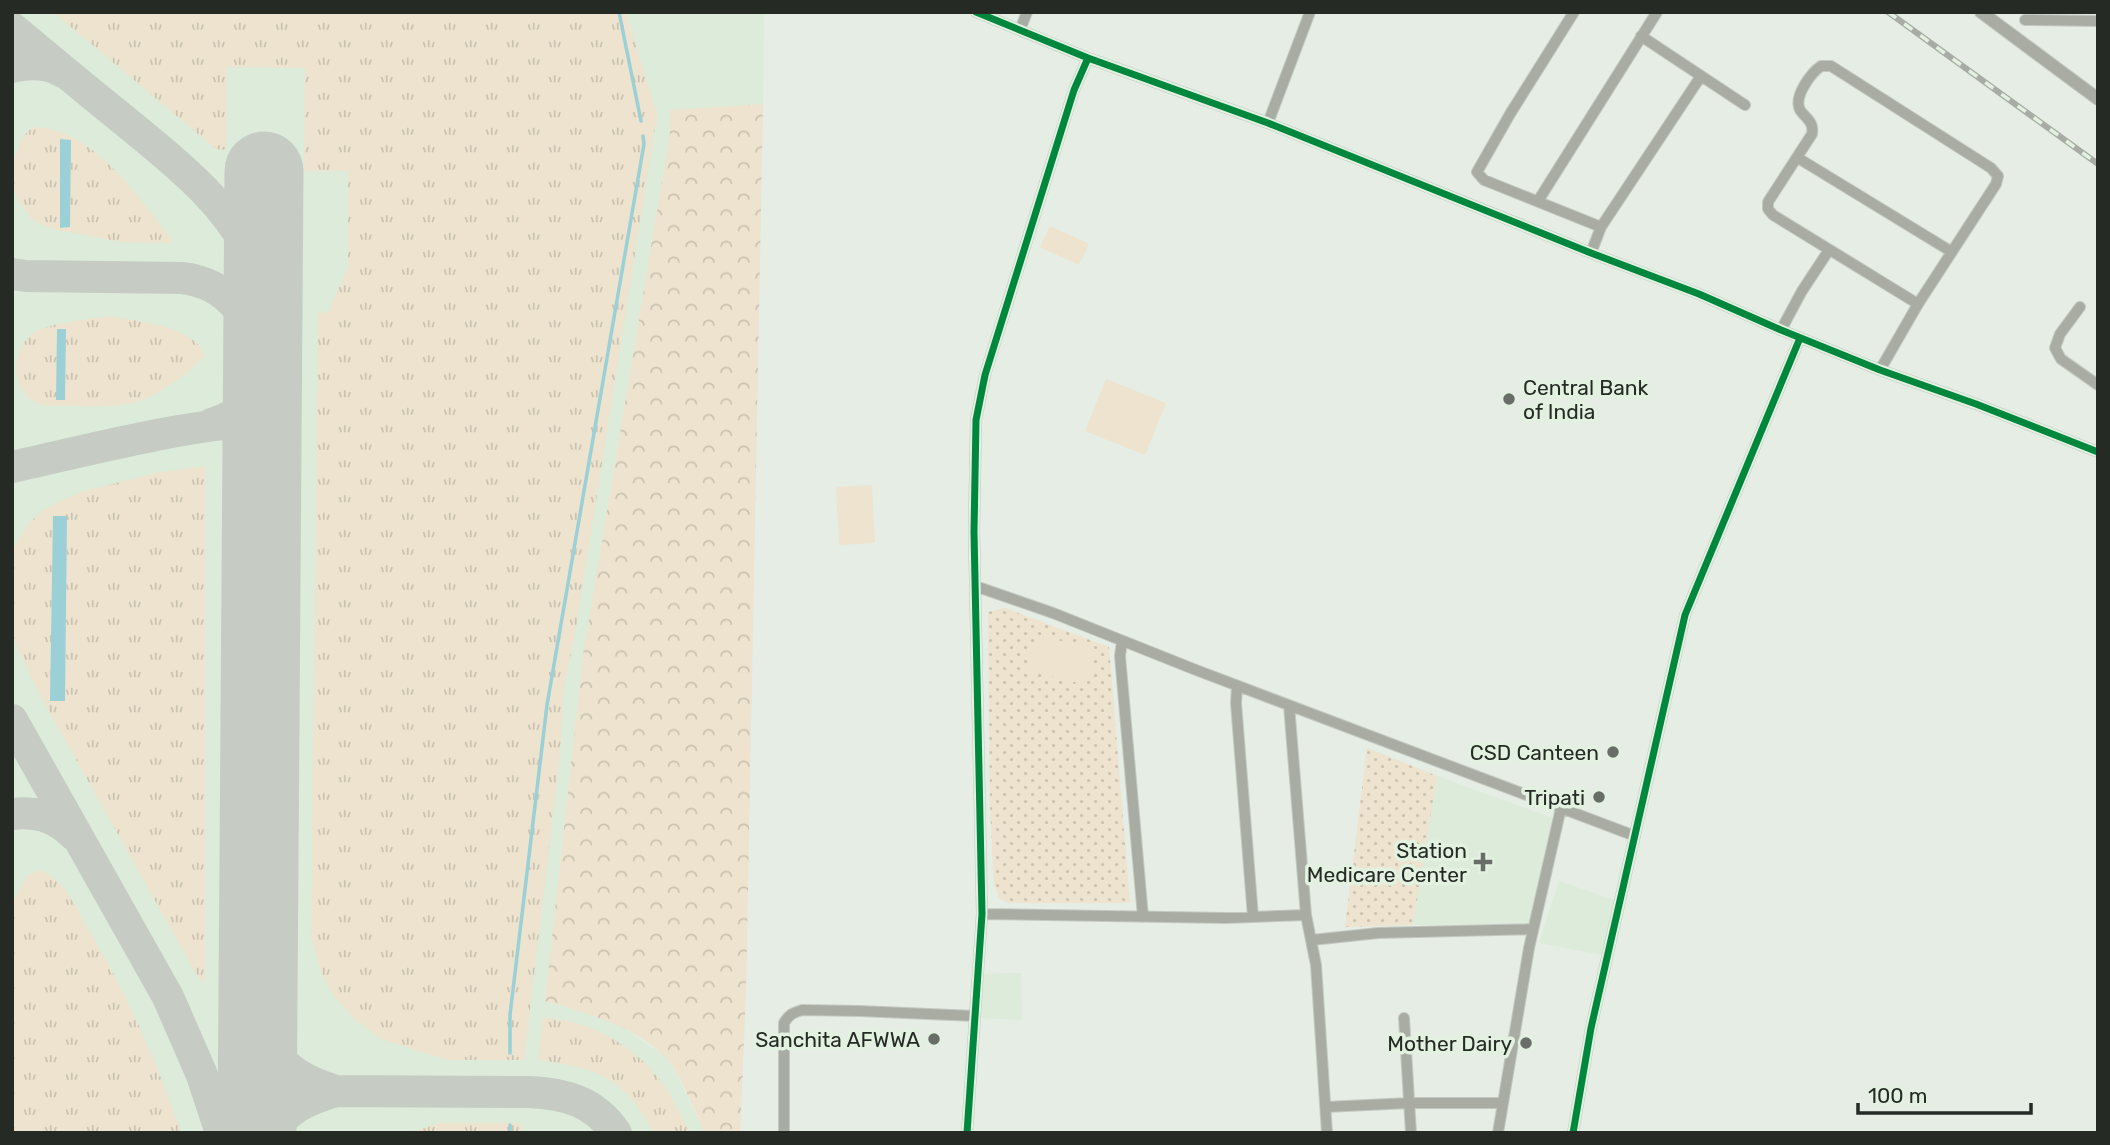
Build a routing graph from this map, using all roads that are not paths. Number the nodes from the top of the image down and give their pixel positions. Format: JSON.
{"nodes":[{"id":1,"x":976,"y":12,"type":"edge"},
{"id":2,"x":1027,"y":12,"type":"edge"},
{"id":3,"x":1310,"y":12,"type":"edge"},
{"id":4,"x":1574,"y":12,"type":"edge"},
{"id":5,"x":1657,"y":12,"type":"edge"},
{"id":6,"x":1981,"y":12,"type":"edge"},
{"id":7,"x":2025,"y":20,"type":"dead end"},
{"id":8,"x":2098,"y":21,"type":"edge"},
{"id":9,"x":1020,"y":30,"type":"junction"},
{"id":10,"x":1641,"y":36,"type":"junction"},
{"id":11,"x":1088,"y":58,"type":"junction"},
{"id":12,"x":1701,"y":76,"type":"junction"},
{"id":13,"x":2098,"y":99,"type":"edge"},
{"id":14,"x":1745,"y":105,"type":"dead end"},
{"id":15,"x":1269,"y":123,"type":"junction"},
{"id":16,"x":1798,"y":158,"type":"junction"},
{"id":17,"x":1538,"y":201,"type":"junction"},
{"id":18,"x":1601,"y":227,"type":"junction"},
{"id":19,"x":1829,"y":250,"type":"junction"},
{"id":20,"x":1591,"y":253,"type":"junction"},
{"id":21,"x":1952,"y":253,"type":"junction"},
{"id":22,"x":1919,"y":304,"type":"junction"},
{"id":23,"x":2080,"y":307,"type":"dead end"},
{"id":24,"x":1781,"y":330,"type":"junction"},
{"id":25,"x":1800,"y":338,"type":"junction"},
{"id":26,"x":1880,"y":370,"type":"junction"},
{"id":27,"x":2098,"y":385,"type":"edge"},
{"id":28,"x":2098,"y":452,"type":"edge"},
{"id":29,"x":975,"y":586,"type":"junction"},
{"id":30,"x":1122,"y":641,"type":"junction"},
{"id":31,"x":1237,"y":686,"type":"junction"},
{"id":32,"x":1289,"y":705,"type":"junction"},
{"id":33,"x":1560,"y":808,"type":"junction"},
{"id":34,"x":1635,"y":836,"type":"junction"},
{"id":35,"x":982,"y":914,"type":"junction"},
{"id":36,"x":1306,"y":915,"type":"junction"},
{"id":37,"x":1143,"y":917,"type":"junction"},
{"id":38,"x":1253,"y":917,"type":"junction"},
{"id":39,"x":1533,"y":929,"type":"junction"},
{"id":40,"x":1312,"y":940,"type":"junction"},
{"id":41,"x":975,"y":1016,"type":"junction"},
{"id":42,"x":1404,"y":1018,"type":"dead end"},
{"id":43,"x":1409,"y":1103,"type":"junction"},
{"id":44,"x":1503,"y":1103,"type":"junction"},
{"id":45,"x":1325,"y":1107,"type":"junction"},
{"id":46,"x":784,"y":1133,"type":"edge"},
{"id":47,"x":967,"y":1133,"type":"edge"},
{"id":48,"x":1327,"y":1133,"type":"edge"},
{"id":49,"x":1411,"y":1133,"type":"edge"},
{"id":50,"x":1498,"y":1133,"type":"edge"},
{"id":51,"x":1573,"y":1133,"type":"edge"}],
"edges":[{"from":1,"to":9,"type":"street"},
{"from":2,"to":9,"type":"street"},
{"from":3,"to":15,"type":"street"},
{"from":4,"to":17,"type":"street"},
{"from":5,"to":10,"type":"street"},
{"from":6,"to":13,"type":"street"},
{"from":7,"to":8,"type":"street"},
{"from":9,"to":11,"type":"street"},
{"from":10,"to":12,"type":"street"},
{"from":10,"to":17,"type":"street"},
{"from":11,"to":15,"type":"street"},
{"from":11,"to":29,"type":"street"},
{"from":12,"to":14,"type":"street"},
{"from":12,"to":18,"type":"street"},
{"from":15,"to":20,"type":"street"},
{"from":16,"to":19,"type":"street"},
{"from":16,"to":21,"type":"street"},
{"from":16,"to":21,"type":"street"},
{"from":17,"to":18,"type":"street"},
{"from":18,"to":20,"type":"street"},
{"from":19,"to":22,"type":"street"},
{"from":19,"to":24,"type":"street"},
{"from":20,"to":24,"type":"street"},
{"from":21,"to":22,"type":"street"},
{"from":22,"to":26,"type":"street"},
{"from":23,"to":27,"type":"street"},
{"from":24,"to":25,"type":"street"},
{"from":25,"to":26,"type":"street"},
{"from":25,"to":34,"type":"street"},
{"from":26,"to":28,"type":"street"},
{"from":29,"to":30,"type":"street"},
{"from":29,"to":35,"type":"street"},
{"from":30,"to":31,"type":"street"},
{"from":30,"to":37,"type":"street"},
{"from":31,"to":32,"type":"street"},
{"from":31,"to":38,"type":"street"},
{"from":32,"to":33,"type":"street"},
{"from":32,"to":36,"type":"street"},
{"from":33,"to":34,"type":"street"},
{"from":33,"to":39,"type":"street"},
{"from":34,"to":51,"type":"street"},
{"from":35,"to":37,"type":"street"},
{"from":35,"to":41,"type":"street"},
{"from":36,"to":38,"type":"street"},
{"from":36,"to":40,"type":"street"},
{"from":37,"to":38,"type":"street"},
{"from":39,"to":40,"type":"street"},
{"from":39,"to":44,"type":"street"},
{"from":40,"to":45,"type":"street"},
{"from":41,"to":46,"type":"street"},
{"from":41,"to":47,"type":"street"},
{"from":42,"to":43,"type":"street"},
{"from":43,"to":44,"type":"street"},
{"from":43,"to":45,"type":"street"},
{"from":43,"to":49,"type":"street"},
{"from":44,"to":50,"type":"street"},
{"from":45,"to":48,"type":"street"}]}
